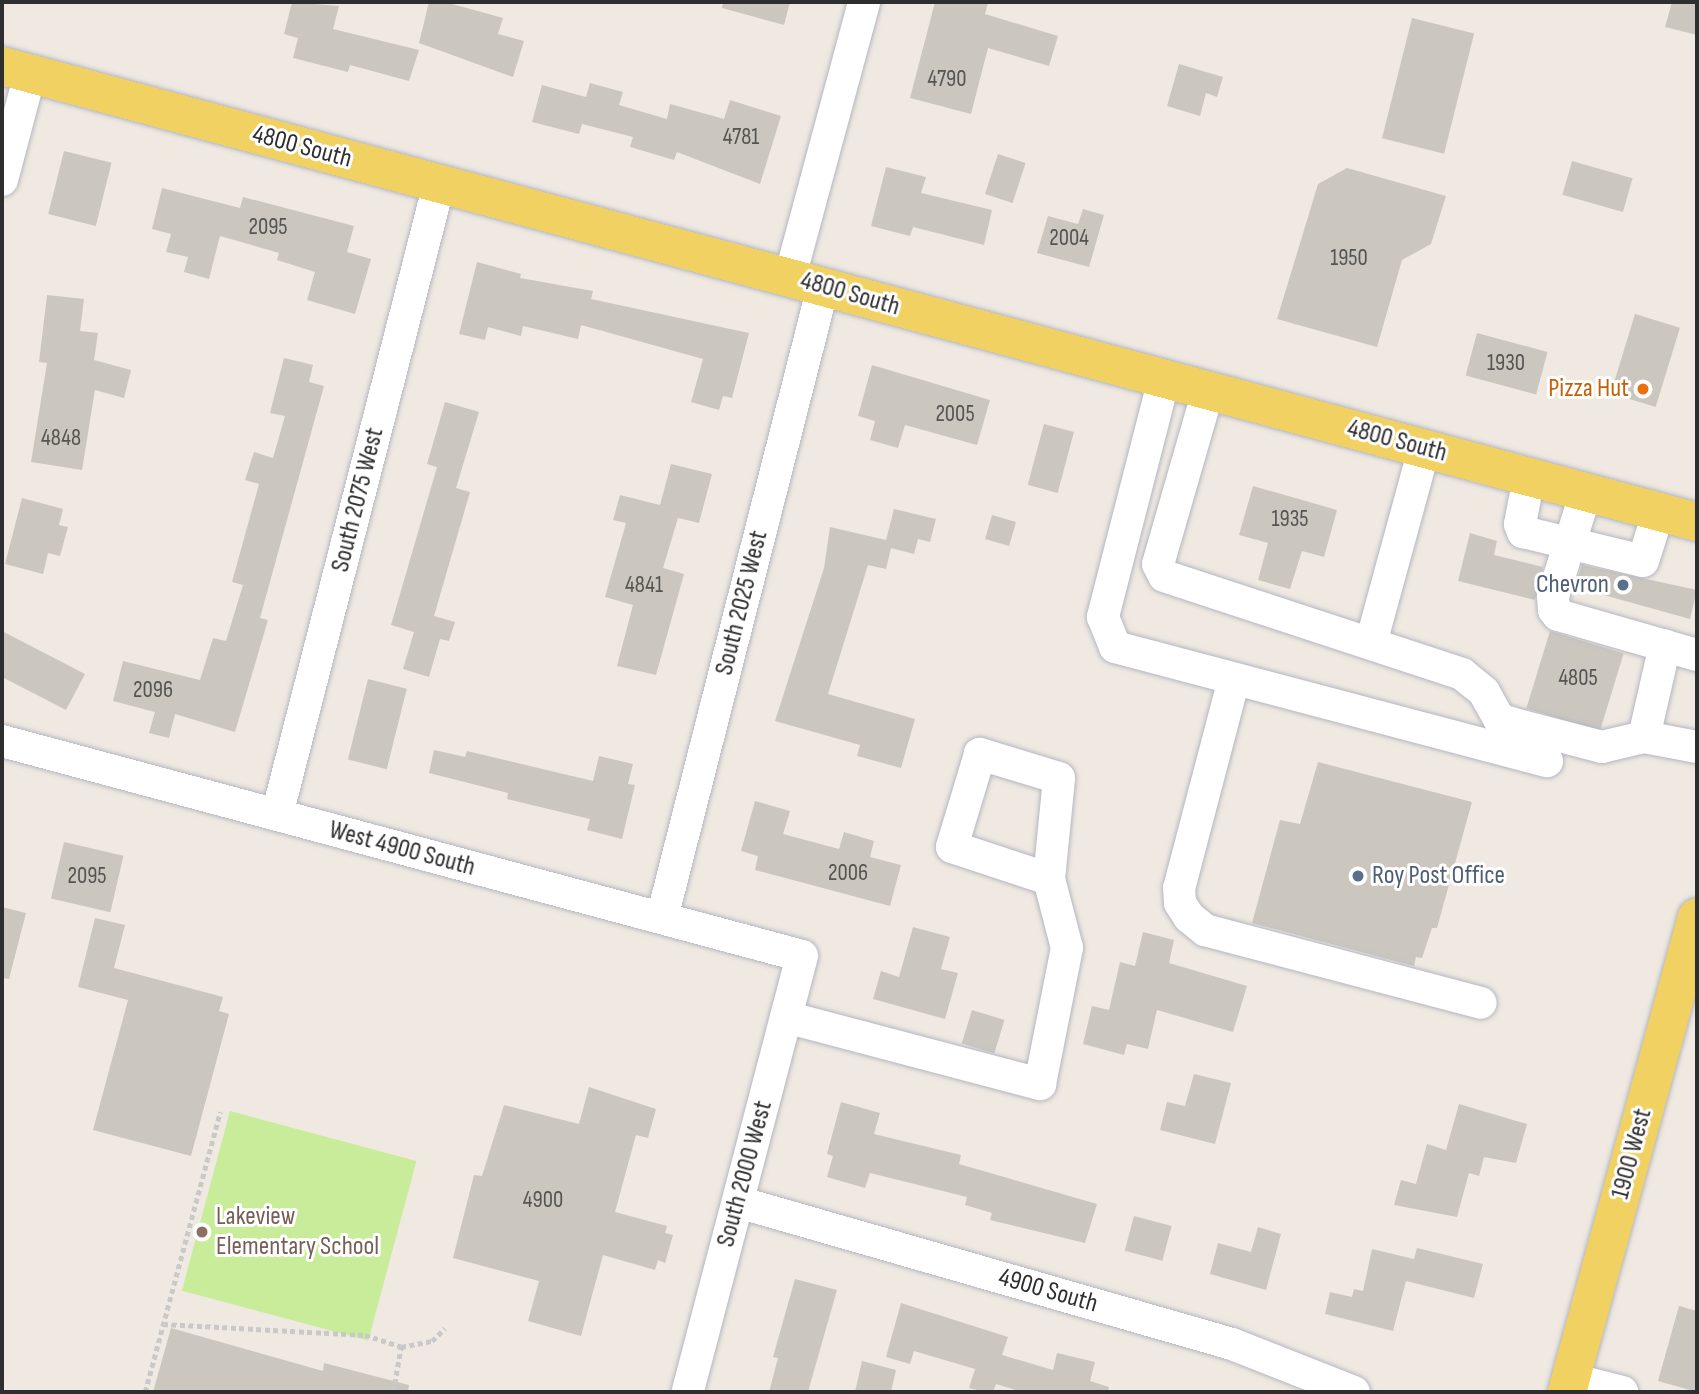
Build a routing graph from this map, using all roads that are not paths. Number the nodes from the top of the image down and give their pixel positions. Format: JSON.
{"nodes":[{"id":1,"x":864,"y":2,"type":"edge"},
{"id":2,"x":16,"y":70,"type":"edge"},
{"id":3,"x":2,"y":180,"type":"edge"},
{"id":4,"x":439,"y":184,"type":"junction"},
{"id":5,"x":806,"y":282,"type":"junction"},
{"id":6,"x":1164,"y":379,"type":"junction"},
{"id":7,"x":1208,"y":391,"type":"junction"},
{"id":8,"x":1424,"y":449,"type":"junction"},
{"id":9,"x":1529,"y":477,"type":"junction"},
{"id":10,"x":1586,"y":492,"type":"junction"},
{"id":11,"x":1659,"y":511,"type":"junction"},
{"id":12,"x":1697,"y":522,"type":"edge"},
{"id":13,"x":1570,"y":544,"type":"junction"},
{"id":14,"x":1371,"y":643,"type":"junction"},
{"id":15,"x":1665,"y":645,"type":"junction"},
{"id":16,"x":1697,"y":654,"type":"edge"},
{"id":17,"x":1234,"y":679,"type":"junction"},
{"id":18,"x":1644,"y":737,"type":"junction"},
{"id":19,"x":2,"y":741,"type":"edge"},
{"id":20,"x":1697,"y":747,"type":"edge"},
{"id":21,"x":1547,"y":761,"type":"dead end"},
{"id":22,"x":277,"y":815,"type":"junction"},
{"id":23,"x":1049,"y":879,"type":"dead end"},
{"id":24,"x":1697,"y":917,"type":"edge"},
{"id":25,"x":662,"y":918,"type":"junction"},
{"id":26,"x":802,"y":956,"type":"joint"},
{"id":27,"x":1481,"y":1003,"type":"dead end"},
{"id":28,"x":786,"y":1017,"type":"junction"},
{"id":29,"x":738,"y":1202,"type":"junction"},
{"id":30,"x":1569,"y":1385,"type":"edge"},
{"id":31,"x":688,"y":1392,"type":"edge"},
{"id":32,"x":1354,"y":1392,"type":"edge"},
{"id":33,"x":1622,"y":1392,"type":"edge"}],
"edges":[{"from":1,"to":5,"type":"street","name":"South 2025 West"},
{"from":2,"to":3,"type":"street"},
{"from":2,"to":4,"type":"main road","name":"4800 South"},
{"from":4,"to":5,"type":"main road","name":"4800 South"},
{"from":4,"to":22,"type":"street","name":"South 2075 West"},
{"from":5,"to":6,"type":"main road","name":"4800 South"},
{"from":5,"to":25,"type":"street","name":"South 2025 West"},
{"from":6,"to":7,"type":"main road","name":"4800 South"},
{"from":6,"to":17,"type":"street"},
{"from":7,"to":8,"type":"main road","name":"4800 South"},
{"from":7,"to":14,"type":"street"},
{"from":8,"to":9,"type":"main road","name":"4800 South"},
{"from":8,"to":14,"type":"street"},
{"from":9,"to":10,"type":"main road","name":"4800 South"},
{"from":9,"to":13,"type":"street"},
{"from":10,"to":11,"type":"main road","name":"4800 South"},
{"from":10,"to":13,"type":"street"},
{"from":11,"to":12,"type":"main road","name":"4800 South"},
{"from":11,"to":13,"type":"street"},
{"from":13,"to":15,"type":"street"},
{"from":14,"to":18,"type":"street"},
{"from":15,"to":16,"type":"street"},
{"from":15,"to":18,"type":"street"},
{"from":17,"to":21,"type":"street"},
{"from":17,"to":27,"type":"street"},
{"from":18,"to":20,"type":"street"},
{"from":19,"to":22,"type":"street","name":"West 4900 South"},
{"from":22,"to":25,"type":"street","name":"West 4900 South"},
{"from":23,"to":28,"type":"street"},
{"from":24,"to":30,"type":"main road","name":"1900 West"},
{"from":25,"to":26,"type":"street","name":"West 4900 South"},
{"from":26,"to":28,"type":"street","name":"South 2000 West"},
{"from":28,"to":29,"type":"street","name":"South 2000 West"},
{"from":29,"to":31,"type":"street","name":"South 2000 West"},
{"from":29,"to":32,"type":"street","name":"4900 South"},
{"from":30,"to":33,"type":"street"}]}
